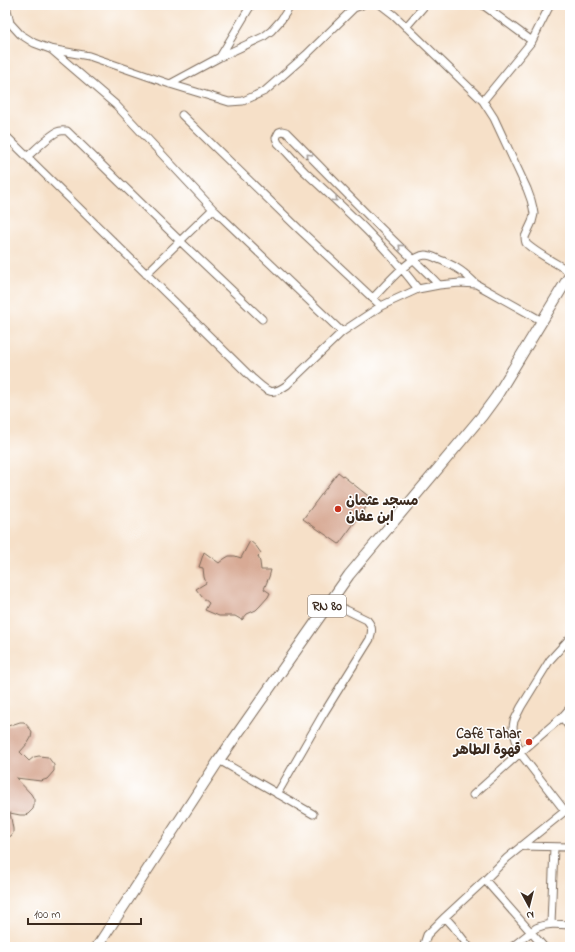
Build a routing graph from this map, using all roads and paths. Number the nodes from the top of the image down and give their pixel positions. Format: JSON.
{"nodes":[{"id":1,"x":6,"y":5,"type":"edge"},
{"id":2,"x":251,"y":5,"type":"edge"},
{"id":3,"x":291,"y":5,"type":"edge"},
{"id":4,"x":362,"y":5,"type":"edge"},
{"id":5,"x":381,"y":5,"type":"edge"},
{"id":6,"x":425,"y":5,"type":"edge"},
{"id":7,"x":483,"y":5,"type":"edge"},
{"id":8,"x":550,"y":5,"type":"edge"},
{"id":9,"x":406,"y":27,"type":"junction"},
{"id":10,"x":532,"y":41,"type":"junction"},
{"id":11,"x":50,"y":49,"type":"junction"},
{"id":12,"x":220,"y":57,"type":"junction"},
{"id":13,"x":170,"y":84,"type":"junction"},
{"id":14,"x":483,"y":101,"type":"junction"},
{"id":15,"x":182,"y":115,"type":"dead end"},
{"id":16,"x":5,"y":134,"type":"edge"},
{"id":17,"x":27,"y":157,"type":"junction"},
{"id":18,"x":326,"y":173,"type":"junction"},
{"id":19,"x":316,"y":182,"type":"junction"},
{"id":20,"x":213,"y":209,"type":"junction"},
{"id":21,"x":180,"y":241,"type":"junction"},
{"id":22,"x":414,"y":260,"type":"junction"},
{"id":23,"x":402,"y":268,"type":"junction"},
{"id":24,"x":570,"y":272,"type":"edge"},
{"id":25,"x":146,"y":274,"type":"junction"},
{"id":26,"x":570,"y":275,"type":"edge"},
{"id":27,"x":476,"y":284,"type":"junction"},
{"id":28,"x":439,"y":285,"type":"junction"},
{"id":29,"x":418,"y":289,"type":"junction"},
{"id":30,"x":373,"y":298,"type":"junction"},
{"id":31,"x":381,"y":306,"type":"junction"},
{"id":32,"x":262,"y":319,"type":"dead end"},
{"id":33,"x":542,"y":321,"type":"junction"},
{"id":34,"x":342,"y":332,"type":"junction"},
{"id":35,"x":330,"y":602,"type":"junction"},
{"id":36,"x":570,"y":638,"type":"edge"},
{"id":37,"x":570,"y":708,"type":"edge"},
{"id":38,"x":562,"y":717,"type":"junction"},
{"id":39,"x":570,"y":728,"type":"edge"},
{"id":40,"x":520,"y":753,"type":"junction"},
{"id":41,"x":219,"y":760,"type":"junction"},
{"id":42,"x":277,"y":794,"type":"junction"},
{"id":43,"x":473,"y":795,"type":"dead end"},
{"id":44,"x":567,"y":809,"type":"edge"},
{"id":45,"x":313,"y":814,"type":"dead end"},
{"id":46,"x":521,"y":846,"type":"junction"},
{"id":47,"x":554,"y":847,"type":"junction"},
{"id":48,"x":570,"y":847,"type":"edge"},
{"id":49,"x":486,"y":880,"type":"junction"},
{"id":50,"x":445,"y":917,"type":"junction"},
{"id":51,"x":552,"y":924,"type":"junction"},
{"id":52,"x":570,"y":924,"type":"edge"},
{"id":53,"x":531,"y":932,"type":"junction"},
{"id":54,"x":423,"y":946,"type":"edge"},
{"id":55,"x":97,"y":947,"type":"edge"},
{"id":56,"x":468,"y":947,"type":"edge"},
{"id":57,"x":512,"y":947,"type":"edge"},
{"id":58,"x":544,"y":947,"type":"edge"}],
"edges":[{"from":1,"to":11,"type":"street"},
{"from":2,"to":12,"type":"street"},
{"from":3,"to":12,"type":"street"},
{"from":4,"to":13,"type":"street"},
{"from":5,"to":9,"type":"street"},
{"from":6,"to":9,"type":"street"},
{"from":7,"to":10,"type":"street"},
{"from":8,"to":10,"type":"street"},
{"from":9,"to":14,"type":"street"},
{"from":10,"to":14,"type":"street"},
{"from":11,"to":13,"type":"street"},
{"from":11,"to":20,"type":"street"},
{"from":12,"to":13,"type":"street"},
{"from":14,"to":24,"type":"street"},
{"from":15,"to":30,"type":"street"},
{"from":16,"to":17,"type":"street"},
{"from":17,"to":21,"type":"street"},
{"from":17,"to":25,"type":"street"},
{"from":18,"to":19,"type":"street"},
{"from":18,"to":19,"type":"street","one_way":true},
{"from":22,"to":18,"type":"street","one_way":true},
{"from":19,"to":23,"type":"street","one_way":true},
{"from":20,"to":21,"type":"street"},
{"from":20,"to":34,"type":"street"},
{"from":21,"to":25,"type":"street"},
{"from":21,"to":32,"type":"street"},
{"from":22,"to":23,"type":"street"},
{"from":22,"to":27,"type":"street"},
{"from":22,"to":28,"type":"street"},
{"from":23,"to":29,"type":"street"},
{"from":23,"to":30,"type":"street"},
{"from":25,"to":34,"type":"street"},
{"from":26,"to":33,"type":"main road","number":"RN 80"},
{"from":27,"to":28,"type":"street"},
{"from":27,"to":33,"type":"street"},
{"from":28,"to":29,"type":"street"},
{"from":29,"to":31,"type":"street"},
{"from":30,"to":31,"type":"street"},
{"from":31,"to":34,"type":"street"},
{"from":33,"to":35,"type":"main road","number":"RN 80"},
{"from":35,"to":41,"type":"main road","number":"RN 80"},
{"from":35,"to":42,"type":"street"},
{"from":36,"to":40,"type":"street"},
{"from":37,"to":38,"type":"street"},
{"from":38,"to":39,"type":"street"},
{"from":38,"to":40,"type":"street"},
{"from":40,"to":43,"type":"street"},
{"from":40,"to":44,"type":"street"},
{"from":41,"to":42,"type":"street"},
{"from":41,"to":55,"type":"main road","number":"RN 80"},
{"from":42,"to":45,"type":"street"},
{"from":44,"to":46,"type":"street"},
{"from":46,"to":47,"type":"street"},
{"from":46,"to":49,"type":"street"},
{"from":47,"to":48,"type":"street"},
{"from":47,"to":51,"type":"street"},
{"from":49,"to":50,"type":"street"},
{"from":49,"to":53,"type":"street"},
{"from":50,"to":54,"type":"street"},
{"from":50,"to":56,"type":"street"},
{"from":51,"to":52,"type":"street"},
{"from":51,"to":53,"type":"street"},
{"from":53,"to":57,"type":"street"},
{"from":53,"to":58,"type":"street"}]}
